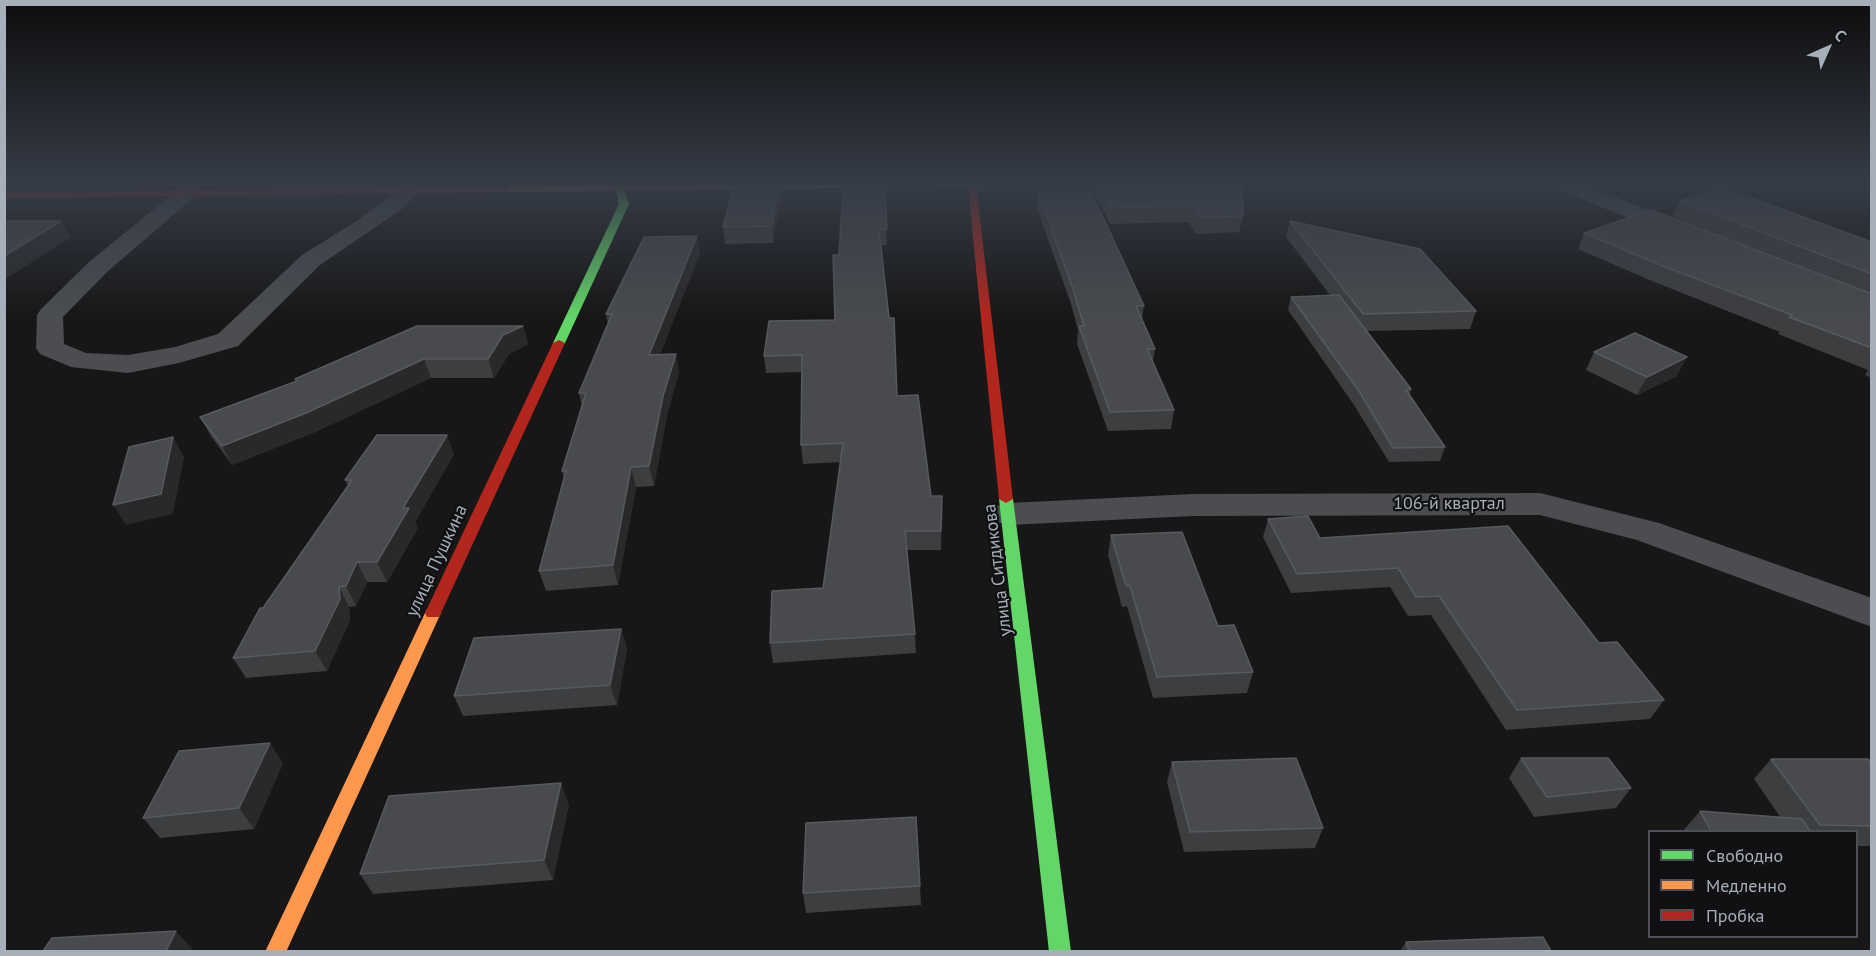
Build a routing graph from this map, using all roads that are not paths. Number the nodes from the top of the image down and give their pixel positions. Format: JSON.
{"nodes":[{"id":1,"x":134,"y":230,"type":"edge"},
{"id":2,"x":359,"y":230,"type":"edge"},
{"id":3,"x":612,"y":230,"type":"edge"},
{"id":4,"x":977,"y":230,"type":"edge"},
{"id":5,"x":1679,"y":230,"type":"edge"},
{"id":6,"x":1700,"y":238,"type":"edge"},
{"id":7,"x":1009,"y":514,"type":"junction"},
{"id":8,"x":1872,"y":614,"type":"edge"},
{"id":9,"x":275,"y":951,"type":"edge"},
{"id":10,"x":1060,"y":951,"type":"edge"}],
"edges":[{"from":1,"to":2,"type":"street"},
{"from":3,"to":9,"type":"street","name":"улица Пушкина"},
{"from":4,"to":7,"type":"street","name":"улица Ситдикова"},
{"from":5,"to":6,"type":"street"},
{"from":7,"to":8,"type":"street","name":"106-й квартал"},
{"from":7,"to":10,"type":"street","name":"улица Ситдикова"}]}
